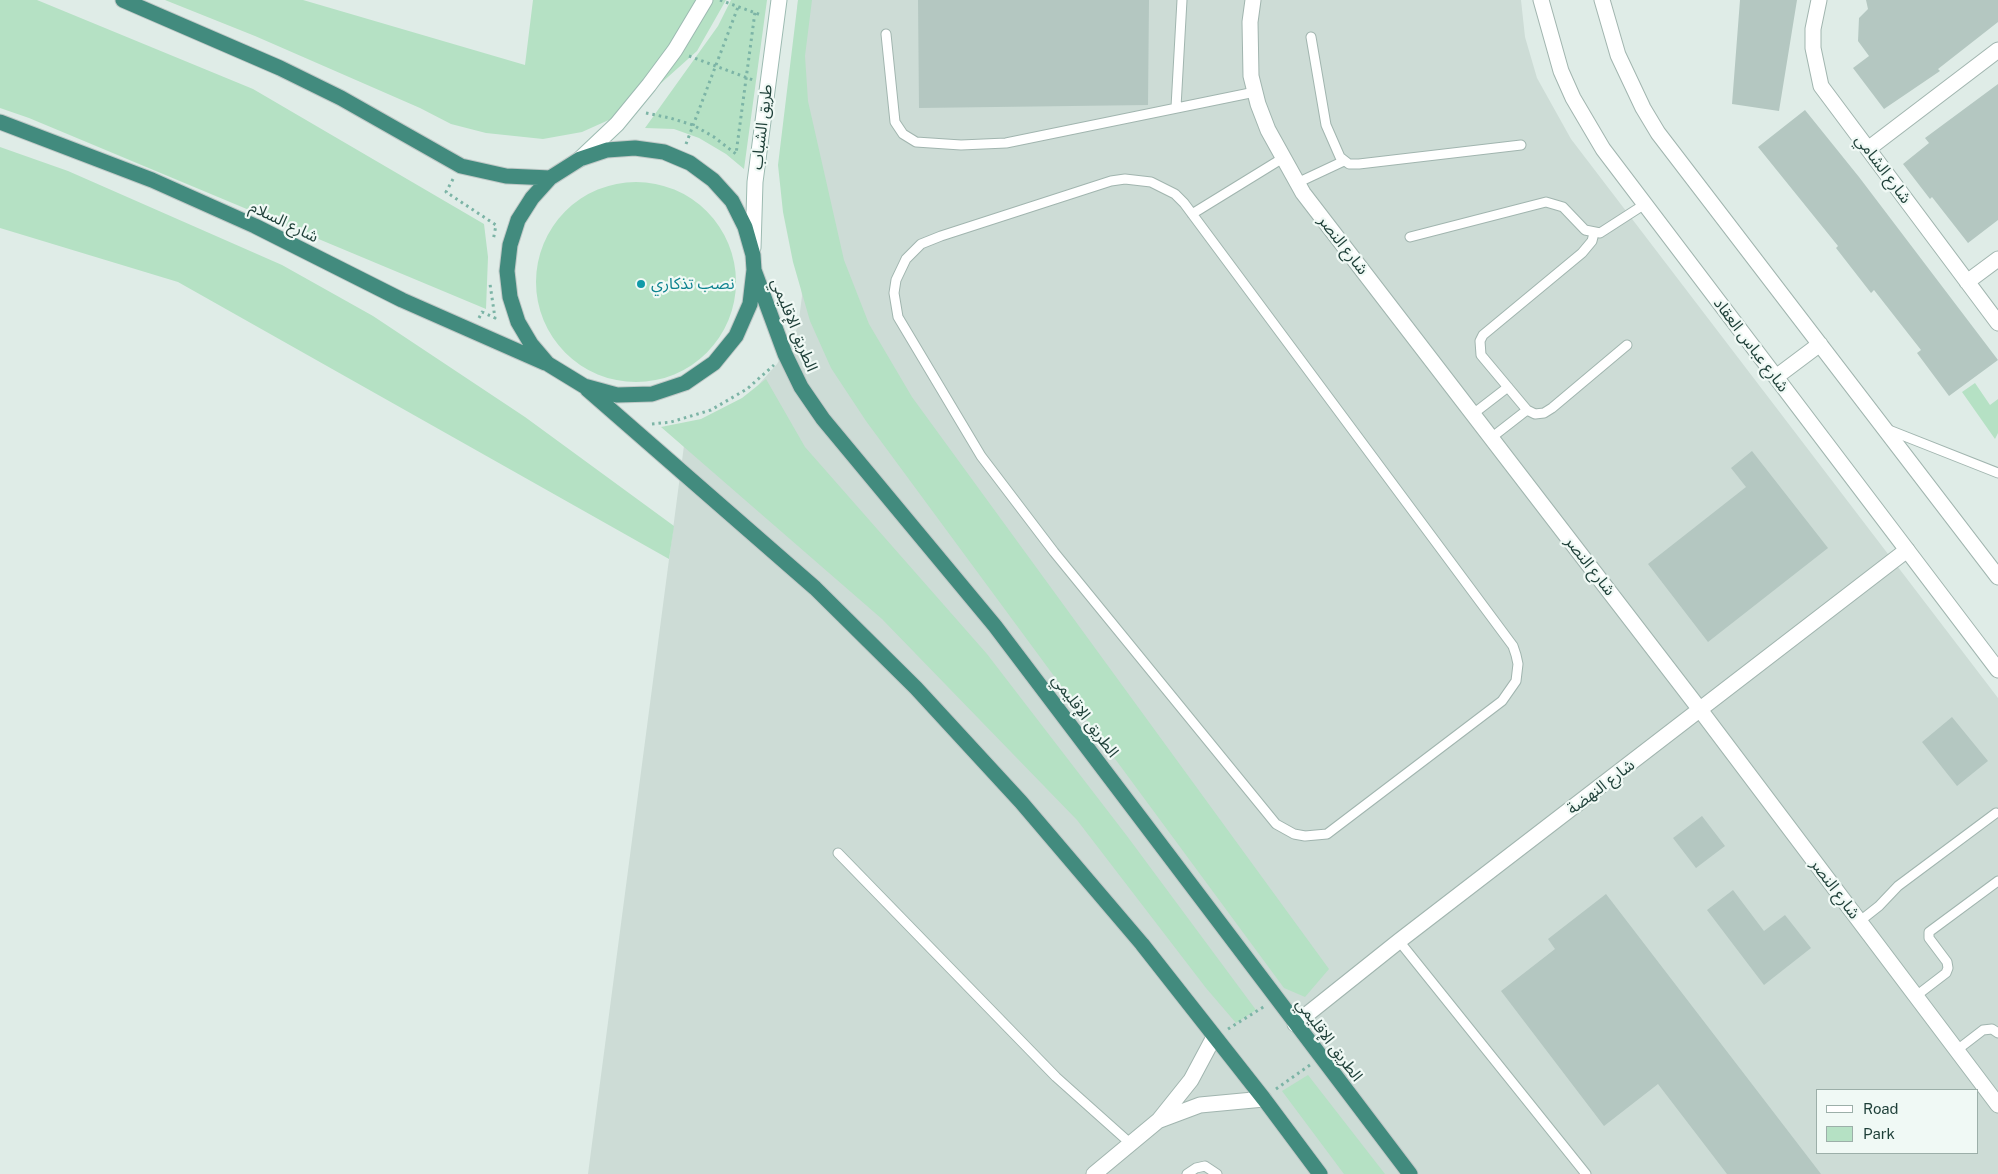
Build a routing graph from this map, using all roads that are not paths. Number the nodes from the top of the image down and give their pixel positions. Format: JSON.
{"nodes":[{"id":1,"x":123,"y":0,"type":"edge"},
{"id":2,"x":705,"y":0,"type":"edge"},
{"id":3,"x":779,"y":0,"type":"edge"},
{"id":4,"x":1182,"y":0,"type":"edge"},
{"id":5,"x":1253,"y":0,"type":"edge"},
{"id":6,"x":1541,"y":0,"type":"edge"},
{"id":7,"x":1602,"y":0,"type":"edge"},
{"id":8,"x":1819,"y":0,"type":"edge"},
{"id":9,"x":886,"y":34,"type":"dead end"},
{"id":10,"x":1312,"y":37,"type":"dead end"},
{"id":11,"x":1998,"y":50,"type":"edge"},
{"id":12,"x":1255,"y":92,"type":"junction"},
{"id":13,"x":1176,"y":107,"type":"junction"},
{"id":14,"x":0,"y":122,"type":"edge"},
{"id":15,"x":1521,"y":145,"type":"dead end"},
{"id":16,"x":1868,"y":149,"type":"junction"},
{"id":17,"x":1284,"y":158,"type":"junction"},
{"id":18,"x":580,"y":159,"type":"junction"},
{"id":19,"x":1344,"y":161,"type":"junction"},
{"id":20,"x":550,"y":178,"type":"junction"},
{"id":21,"x":1297,"y":183,"type":"junction"},
{"id":22,"x":1645,"y":204,"type":"junction"},
{"id":23,"x":1192,"y":214,"type":"junction"},
{"id":24,"x":1594,"y":233,"type":"junction"},
{"id":25,"x":1410,"y":237,"type":"dead end"},
{"id":26,"x":753,"y":254,"type":"junction"},
{"id":27,"x":1998,"y":259,"type":"edge"},
{"id":28,"x":754,"y":270,"type":"junction"},
{"id":29,"x":1967,"y":282,"type":"junction"},
{"id":30,"x":1998,"y":323,"type":"edge"},
{"id":31,"x":1820,"y":344,"type":"junction"},
{"id":32,"x":1627,"y":345,"type":"dead end"},
{"id":33,"x":548,"y":364,"type":"junction"},
{"id":34,"x":1776,"y":378,"type":"junction"},
{"id":35,"x":584,"y":386,"type":"junction"},
{"id":36,"x":1508,"y":387,"type":"junction"},
{"id":37,"x":1527,"y":410,"type":"junction"},
{"id":38,"x":1473,"y":414,"type":"junction"},
{"id":39,"x":1884,"y":428,"type":"junction"},
{"id":40,"x":1491,"y":438,"type":"junction"},
{"id":41,"x":1998,"y":473,"type":"edge"},
{"id":42,"x":1907,"y":550,"type":"junction"},
{"id":43,"x":1998,"y":577,"type":"edge"},
{"id":44,"x":1998,"y":670,"type":"edge"},
{"id":45,"x":1701,"y":711,"type":"junction"},
{"id":46,"x":1996,"y":813,"type":"dead end"},
{"id":47,"x":838,"y":853,"type":"dead end"},
{"id":48,"x":1998,"y":881,"type":"edge"},
{"id":49,"x":1860,"y":921,"type":"junction"},
{"id":50,"x":1399,"y":941,"type":"junction"},
{"id":51,"x":1916,"y":996,"type":"junction"},
{"id":52,"x":1296,"y":1024,"type":"junction"},
{"id":53,"x":1998,"y":1033,"type":"edge"},
{"id":54,"x":1214,"y":1038,"type":"junction"},
{"id":55,"x":1957,"y":1050,"type":"junction"},
{"id":56,"x":1264,"y":1099,"type":"junction"},
{"id":57,"x":1998,"y":1105,"type":"edge"},
{"id":58,"x":1159,"y":1120,"type":"junction"},
{"id":59,"x":1131,"y":1144,"type":"junction"},
{"id":60,"x":1094,"y":1174,"type":"edge"},
{"id":61,"x":1187,"y":1174,"type":"edge"},
{"id":62,"x":1217,"y":1174,"type":"edge"},
{"id":63,"x":1320,"y":1174,"type":"edge"},
{"id":64,"x":1410,"y":1174,"type":"edge"},
{"id":65,"x":1586,"y":1174,"type":"edge"}],
"edges":[{"from":1,"to":20,"type":"highway"},
{"from":2,"to":18,"type":"street"},
{"from":3,"to":26,"type":"street","name":"طريق الشباب"},
{"from":4,"to":13,"type":"lane"},
{"from":5,"to":12,"type":"street","name":"شارع النصر"},
{"from":6,"to":22,"type":"street","name":"شارع عباس العقاد"},
{"from":7,"to":31,"type":"street"},
{"from":8,"to":16,"type":"street","name":"شارع الشامي"},
{"from":9,"to":13,"type":"lane"},
{"from":10,"to":19,"type":"lane"},
{"from":11,"to":16,"type":"street"},
{"from":12,"to":13,"type":"lane"},
{"from":12,"to":17,"type":"street","name":"شارع النصر"},
{"from":14,"to":33,"type":"highway","name":"شارع السلام"},
{"from":15,"to":19,"type":"lane"},
{"from":16,"to":29,"type":"street","name":"شارع الشامي"},
{"from":17,"to":21,"type":"street","name":"شارع النصر"},
{"from":17,"to":23,"type":"lane"},
{"from":18,"to":20,"type":"highway"},
{"from":18,"to":26,"type":"highway"},
{"from":19,"to":21,"type":"lane"},
{"from":20,"to":33,"type":"highway"},
{"from":21,"to":38,"type":"street","name":"شارع النصر"},
{"from":22,"to":24,"type":"lane"},
{"from":22,"to":34,"type":"street","name":"شارع عباس العقاد"},
{"from":23,"to":23,"type":"lane"},
{"from":24,"to":25,"type":"lane"},
{"from":24,"to":36,"type":"lane"},
{"from":26,"to":28,"type":"highway"},
{"from":27,"to":29,"type":"street"},
{"from":28,"to":35,"type":"highway"},
{"from":28,"to":52,"type":"highway","name":"الطريق الإقليمي"},
{"from":29,"to":30,"type":"street","name":"شارع الشامي"},
{"from":31,"to":34,"type":"street"},
{"from":31,"to":39,"type":"street"},
{"from":32,"to":37,"type":"lane"},
{"from":33,"to":35,"type":"highway"},
{"from":34,"to":42,"type":"street","name":"شارع عباس العقاد"},
{"from":35,"to":54,"type":"highway"},
{"from":36,"to":37,"type":"lane"},
{"from":36,"to":38,"type":"lane"},
{"from":37,"to":40,"type":"lane"},
{"from":38,"to":40,"type":"street","name":"شارع النصر"},
{"from":39,"to":41,"type":"lane"},
{"from":39,"to":43,"type":"street"},
{"from":40,"to":45,"type":"street","name":"شارع النصر"},
{"from":42,"to":44,"type":"street","name":"شارع عباس العقاد"},
{"from":42,"to":45,"type":"street","name":"شارع النهضة"},
{"from":45,"to":49,"type":"street","name":"شارع النصر"},
{"from":45,"to":50,"type":"street","name":"شارع النهضة"},
{"from":46,"to":49,"type":"lane"},
{"from":47,"to":59,"type":"lane"},
{"from":48,"to":51,"type":"lane"},
{"from":49,"to":51,"type":"street","name":"شارع النصر"},
{"from":50,"to":52,"type":"street","name":"شارع النهضة"},
{"from":50,"to":65,"type":"lane"},
{"from":51,"to":55,"type":"street","name":"شارع النصر"},
{"from":52,"to":64,"type":"highway","name":"الطريق الإقليمي"},
{"from":53,"to":55,"type":"lane"},
{"from":54,"to":56,"type":"highway"},
{"from":54,"to":58,"type":"street"},
{"from":55,"to":57,"type":"street","name":"شارع النصر"},
{"from":56,"to":58,"type":"street"},
{"from":56,"to":63,"type":"highway"},
{"from":58,"to":59,"type":"street"},
{"from":59,"to":60,"type":"street"},
{"from":61,"to":62,"type":"lane"}]}
